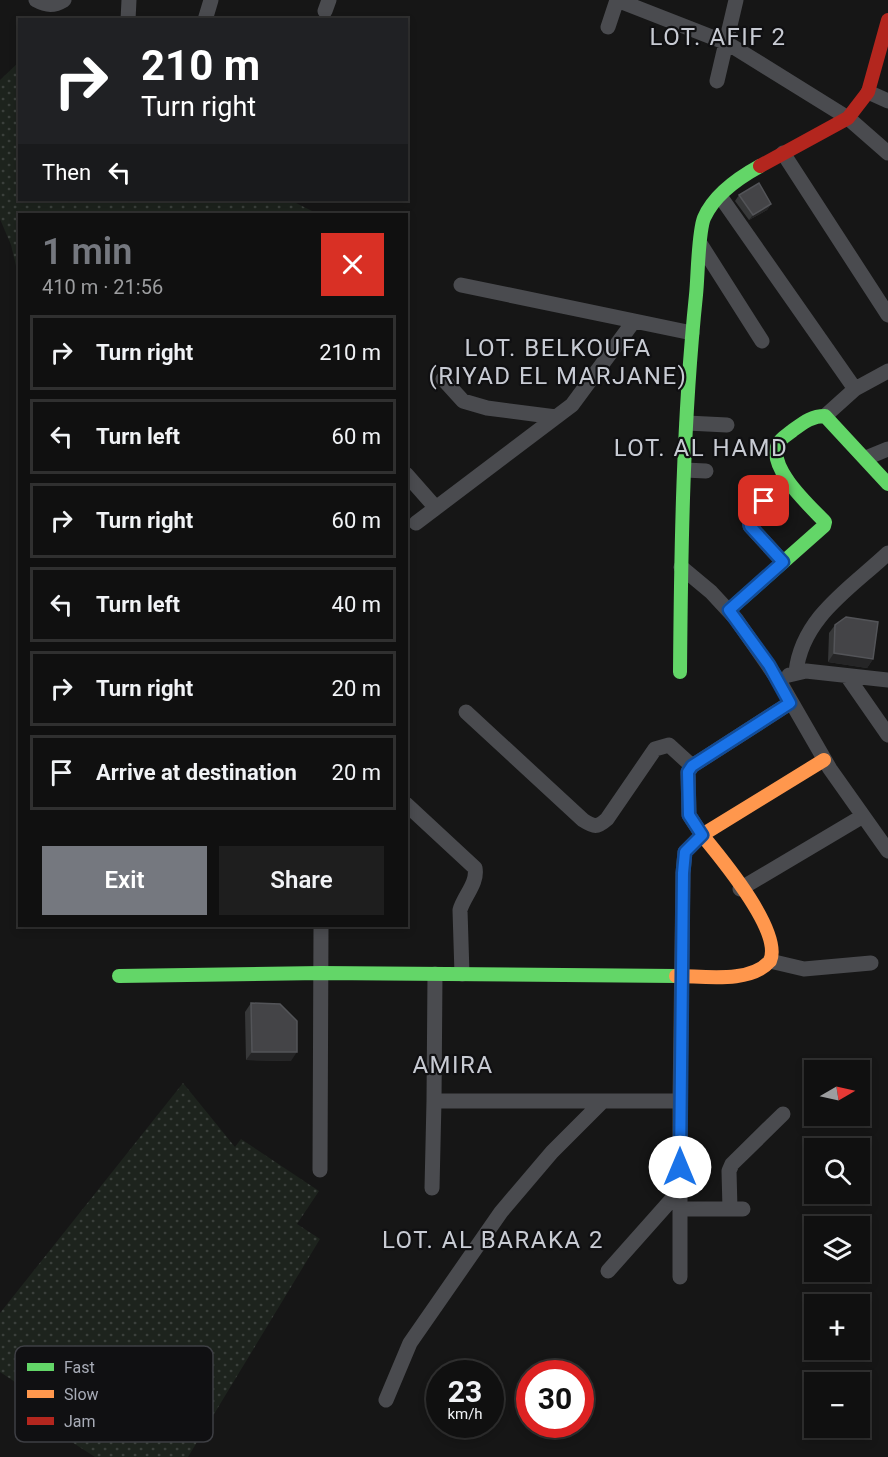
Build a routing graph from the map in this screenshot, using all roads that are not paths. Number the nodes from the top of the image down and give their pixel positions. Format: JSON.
{"nodes":[{"id":1,"x":36,"y":0,"type":"edge"},
{"id":2,"x":64,"y":0,"type":"edge"},
{"id":3,"x":129,"y":0,"type":"edge"},
{"id":4,"x":204,"y":0,"type":"edge"},
{"id":5,"x":211,"y":0,"type":"edge"},
{"id":6,"x":617,"y":0,"type":"edge"},
{"id":7,"x":736,"y":0,"type":"edge"},
{"id":8,"x":128,"y":18,"type":"edge"},
{"id":9,"x":204,"y":18,"type":"edge"},
{"id":10,"x":205,"y":18,"type":"edge"},
{"id":11,"x":888,"y":20,"type":"edge"},
{"id":12,"x":608,"y":27,"type":"dead end"},
{"id":13,"x":727,"y":44,"type":"junction"},
{"id":14,"x":717,"y":81,"type":"dead end"},
{"id":15,"x":868,"y":92,"type":"junction"},
{"id":16,"x":888,"y":101,"type":"edge"},
{"id":17,"x":849,"y":118,"type":"junction"},
{"id":18,"x":783,"y":153,"type":"junction"},
{"id":19,"x":888,"y":153,"type":"edge"},
{"id":20,"x":720,"y":196,"type":"junction"},
{"id":21,"x":701,"y":245,"type":"junction"},
{"id":22,"x":461,"y":285,"type":"dead end"},
{"id":23,"x":888,"y":315,"type":"edge"},
{"id":24,"x":634,"y":321,"type":"junction"},
{"id":25,"x":692,"y":333,"type":"junction"},
{"id":26,"x":762,"y":341,"type":"dead end"},
{"id":27,"x":888,"y":371,"type":"edge"},
{"id":28,"x":444,"y":379,"type":"dead end"},
{"id":29,"x":855,"y":389,"type":"junction"},
{"id":30,"x":825,"y":416,"type":"junction"},
{"id":31,"x":556,"y":417,"type":"junction"},
{"id":32,"x":687,"y":423,"type":"junction"},
{"id":33,"x":727,"y":425,"type":"dead end"},
{"id":34,"x":888,"y":449,"type":"edge"},
{"id":35,"x":866,"y":458,"type":"junction"},
{"id":36,"x":685,"y":470,"type":"junction"},
{"id":37,"x":706,"y":471,"type":"dead end"},
{"id":38,"x":408,"y":476,"type":"edge"},
{"id":39,"x":787,"y":480,"type":"junction"},
{"id":40,"x":888,"y":484,"type":"edge"},
{"id":41,"x":436,"y":508,"type":"junction"},
{"id":42,"x":416,"y":523,"type":"dead end"},
{"id":43,"x":888,"y":553,"type":"edge"},
{"id":44,"x":783,"y":562,"type":"junction"},
{"id":45,"x":681,"y":567,"type":"junction"},
{"id":46,"x":729,"y":610,"type":"junction"},
{"id":47,"x":680,"y":672,"type":"dead end"},
{"id":48,"x":796,"y":672,"type":"junction"},
{"id":49,"x":847,"y":676,"type":"junction"},
{"id":50,"x":888,"y":680,"type":"edge"},
{"id":51,"x":781,"y":684,"type":"junction"},
{"id":52,"x":790,"y":703,"type":"junction"},
{"id":53,"x":466,"y":712,"type":"dead end"},
{"id":54,"x":888,"y":735,"type":"edge"},
{"id":55,"x":824,"y":760,"type":"junction"},
{"id":56,"x":692,"y":766,"type":"junction"},
{"id":57,"x":408,"y":806,"type":"edge"},
{"id":58,"x":863,"y":816,"type":"junction"},
{"id":59,"x":702,"y":835,"type":"junction"},
{"id":60,"x":888,"y":851,"type":"edge"},
{"id":61,"x":740,"y":888,"type":"junction"},
{"id":62,"x":321,"y":927,"type":"edge"},
{"id":63,"x":770,"y":961,"type":"junction"},
{"id":64,"x":871,"y":963,"type":"dead end"},
{"id":65,"x":321,"y":973,"type":"junction"},
{"id":66,"x":435,"y":974,"type":"junction"},
{"id":67,"x":462,"y":974,"type":"junction"},
{"id":68,"x":683,"y":975,"type":"junction"},
{"id":69,"x":119,"y":976,"type":"dead end"},
{"id":70,"x":434,"y":1101,"type":"junction"},
{"id":71,"x":680,"y":1101,"type":"junction"},
{"id":72,"x":602,"y":1102,"type":"junction"},
{"id":73,"x":783,"y":1114,"type":"dead end"},
{"id":74,"x":320,"y":1170,"type":"dead end"},
{"id":75,"x":432,"y":1188,"type":"dead end"},
{"id":76,"x":680,"y":1190,"type":"junction"},
{"id":77,"x":680,"y":1209,"type":"junction"},
{"id":78,"x":608,"y":1271,"type":"dead end"},
{"id":79,"x":680,"y":1276,"type":"dead end"},
{"id":80,"x":386,"y":1400,"type":"dead end"}],
"edges":[{"from":1,"to":2,"type":"street"},
{"from":3,"to":8,"type":"street"},
{"from":4,"to":9,"type":"street"},
{"from":5,"to":10,"type":"street"},
{"from":6,"to":12,"type":"street"},
{"from":6,"to":13,"type":"street"},
{"from":7,"to":13,"type":"street"},
{"from":11,"to":15,"type":"street"},
{"from":13,"to":14,"type":"street"},
{"from":13,"to":17,"type":"street"},
{"from":15,"to":16,"type":"street"},
{"from":15,"to":17,"type":"street"},
{"from":17,"to":18,"type":"street"},
{"from":17,"to":19,"type":"street"},
{"from":18,"to":20,"type":"street"},
{"from":18,"to":23,"type":"street"},
{"from":20,"to":21,"type":"street"},
{"from":20,"to":29,"type":"street"},
{"from":21,"to":25,"type":"street"},
{"from":21,"to":26,"type":"street"},
{"from":22,"to":24,"type":"street"},
{"from":24,"to":25,"type":"street"},
{"from":24,"to":31,"type":"street"},
{"from":25,"to":32,"type":"street"},
{"from":27,"to":29,"type":"street"},
{"from":28,"to":31,"type":"street"},
{"from":29,"to":30,"type":"street"},
{"from":30,"to":35,"type":"street"},
{"from":30,"to":39,"type":"street"},
{"from":31,"to":41,"type":"street"},
{"from":32,"to":33,"type":"street"},
{"from":32,"to":36,"type":"street"},
{"from":34,"to":35,"type":"street"},
{"from":35,"to":40,"type":"street"},
{"from":36,"to":37,"type":"street"},
{"from":36,"to":45,"type":"street"},
{"from":38,"to":41,"type":"street"},
{"from":39,"to":44,"type":"street"},
{"from":39,"to":44,"type":"street"},
{"from":41,"to":42,"type":"street"},
{"from":43,"to":48,"type":"street"},
{"from":44,"to":46,"type":"street"},
{"from":45,"to":46,"type":"street"},
{"from":45,"to":47,"type":"street"},
{"from":46,"to":51,"type":"street"},
{"from":48,"to":49,"type":"street"},
{"from":48,"to":51,"type":"street"},
{"from":49,"to":50,"type":"street"},
{"from":49,"to":54,"type":"street"},
{"from":51,"to":52,"type":"street"},
{"from":52,"to":55,"type":"street"},
{"from":52,"to":56,"type":"street"},
{"from":53,"to":56,"type":"street"},
{"from":55,"to":58,"type":"street"},
{"from":55,"to":59,"type":"street"},
{"from":56,"to":59,"type":"street"},
{"from":57,"to":67,"type":"street"},
{"from":58,"to":60,"type":"street"},
{"from":58,"to":61,"type":"street"},
{"from":59,"to":61,"type":"street"},
{"from":59,"to":68,"type":"street"},
{"from":61,"to":63,"type":"street"},
{"from":62,"to":65,"type":"street"},
{"from":63,"to":64,"type":"street"},
{"from":63,"to":68,"type":"street"},
{"from":65,"to":66,"type":"street"},
{"from":65,"to":69,"type":"street"},
{"from":65,"to":74,"type":"street"},
{"from":66,"to":67,"type":"street"},
{"from":66,"to":70,"type":"street"},
{"from":67,"to":68,"type":"street"},
{"from":68,"to":71,"type":"street"},
{"from":70,"to":72,"type":"street"},
{"from":70,"to":75,"type":"street"},
{"from":71,"to":72,"type":"street"},
{"from":71,"to":76,"type":"street"},
{"from":72,"to":80,"type":"street"},
{"from":73,"to":77,"type":"street"},
{"from":76,"to":77,"type":"street"},
{"from":76,"to":78,"type":"street"},
{"from":77,"to":79,"type":"street"}]}
